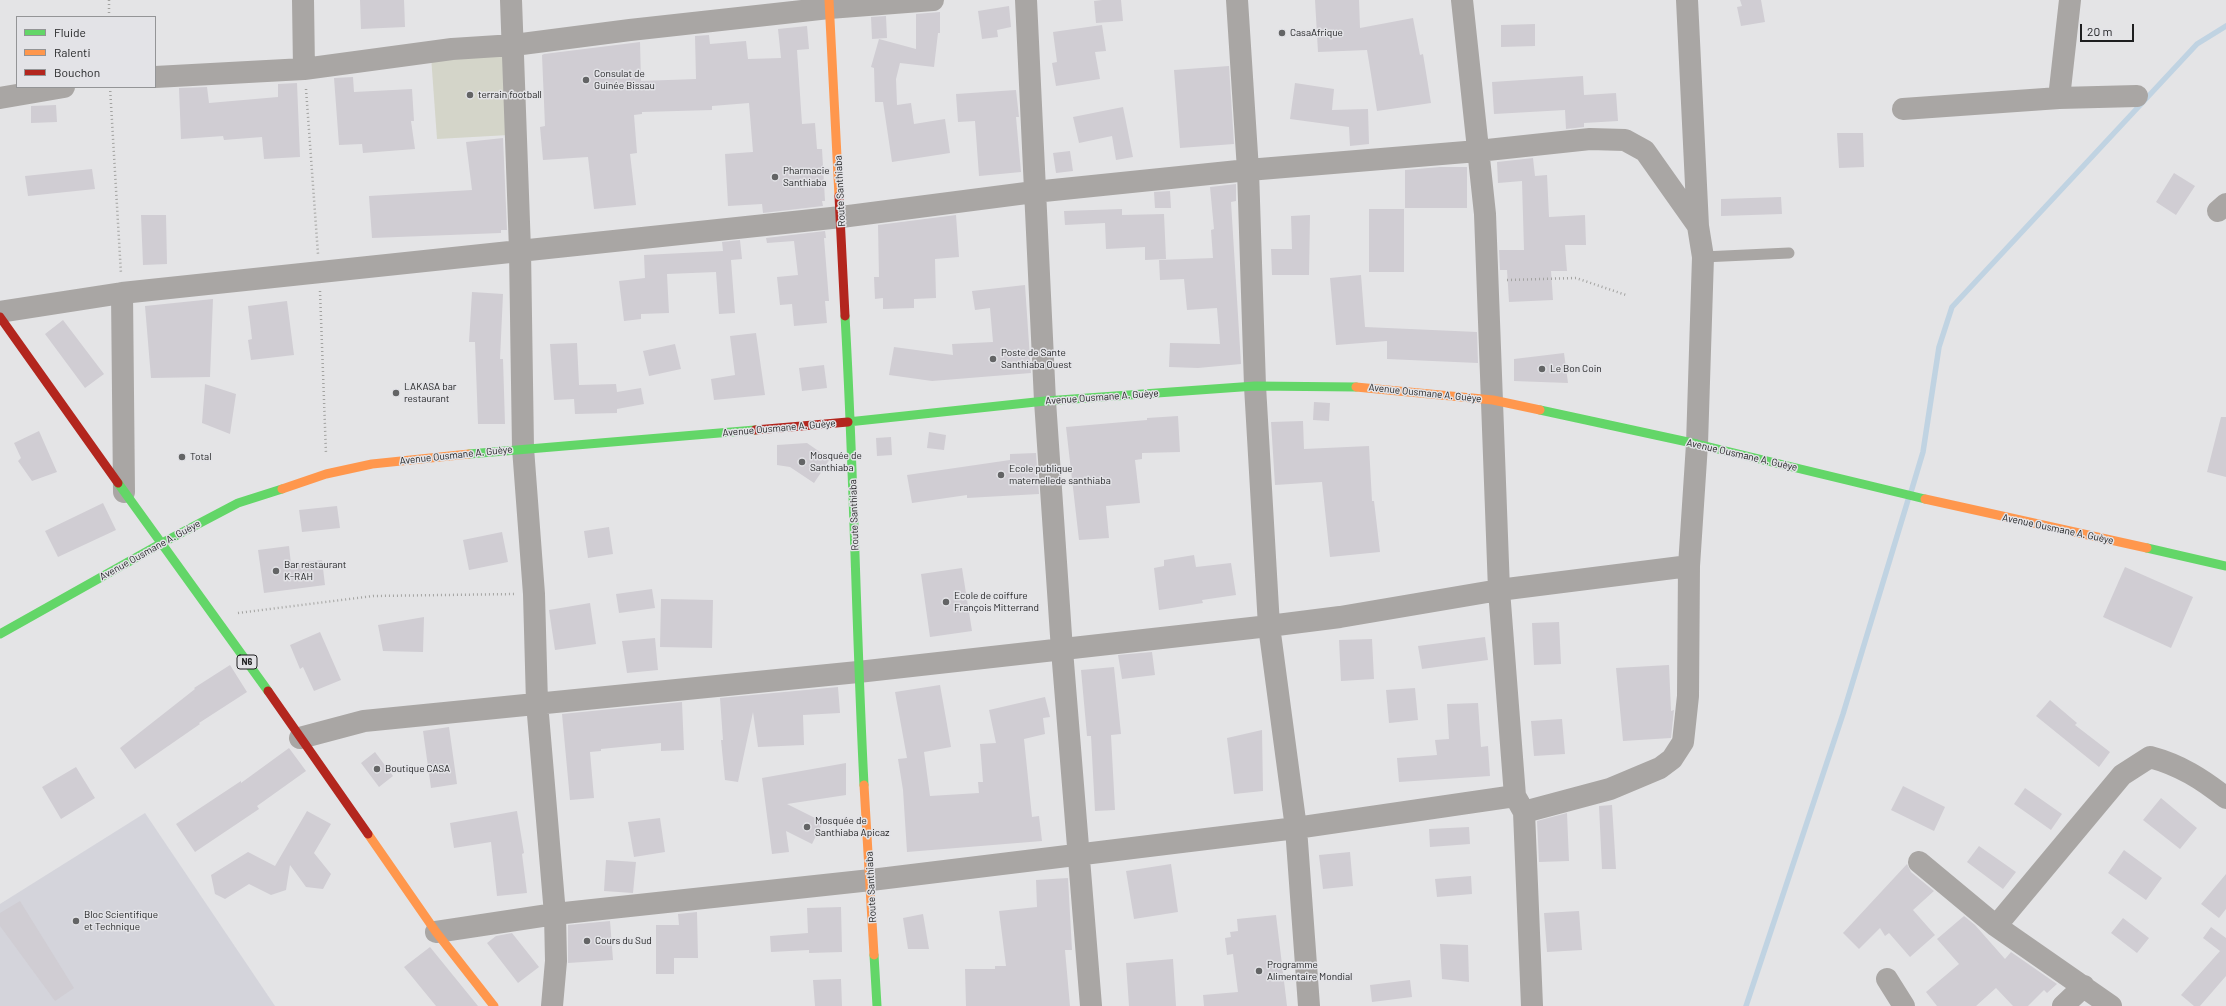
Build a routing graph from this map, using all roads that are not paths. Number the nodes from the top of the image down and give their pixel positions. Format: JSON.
{"nodes":[{"id":1,"x":303,"y":0,"type":"edge"},
{"id":2,"x":511,"y":0,"type":"edge"},
{"id":3,"x":933,"y":0,"type":"edge"},
{"id":4,"x":1026,"y":0,"type":"edge"},
{"id":5,"x":1237,"y":0,"type":"edge"},
{"id":6,"x":1462,"y":0,"type":"edge"},
{"id":7,"x":1688,"y":0,"type":"edge"},
{"id":8,"x":2070,"y":0,"type":"edge"},
{"id":9,"x":829,"y":4,"type":"edge"},
{"id":10,"x":514,"y":45,"type":"junction"},
{"id":11,"x":304,"y":69,"type":"junction"},
{"id":12,"x":156,"y":78,"type":"edge"},
{"id":13,"x":58,"y":88,"type":"edge"},
{"id":14,"x":2137,"y":96,"type":"dead end"},
{"id":15,"x":0,"y":98,"type":"edge"},
{"id":16,"x":2059,"y":98,"type":"junction"},
{"id":17,"x":1903,"y":109,"type":"dead end"},
{"id":18,"x":1478,"y":151,"type":"junction"},
{"id":19,"x":1248,"y":170,"type":"junction"},
{"id":20,"x":1034,"y":192,"type":"junction"},
{"id":21,"x":841,"y":218,"type":"junction"},
{"id":22,"x":1698,"y":226,"type":"junction"},
{"id":23,"x":520,"y":250,"type":"junction"},
{"id":24,"x":1789,"y":253,"type":"dead end"},
{"id":25,"x":1703,"y":257,"type":"junction"},
{"id":26,"x":122,"y":293,"type":"junction"},
{"id":27,"x":0,"y":312,"type":"edge"},
{"id":28,"x":0,"y":317,"type":"edge"},
{"id":29,"x":1255,"y":386,"type":"junction"},
{"id":30,"x":1493,"y":400,"type":"junction"},
{"id":31,"x":1045,"y":401,"type":"junction"},
{"id":32,"x":851,"y":422,"type":"junction"},
{"id":33,"x":1697,"y":444,"type":"junction"},
{"id":34,"x":524,"y":448,"type":"junction"},
{"id":35,"x":124,"y":492,"type":"junction"},
{"id":36,"x":162,"y":543,"type":"junction"},
{"id":37,"x":1689,"y":566,"type":"junction"},
{"id":38,"x":2226,"y":566,"type":"edge"},
{"id":39,"x":1499,"y":590,"type":"junction"},
{"id":40,"x":1269,"y":626,"type":"junction"},
{"id":41,"x":0,"y":634,"type":"edge"},
{"id":42,"x":1062,"y":650,"type":"junction"},
{"id":43,"x":858,"y":672,"type":"junction"},
{"id":44,"x":537,"y":703,"type":"junction"},
{"id":45,"x":300,"y":738,"type":"junction"},
{"id":46,"x":2226,"y":798,"type":"edge"},
{"id":47,"x":1519,"y":804,"type":"junction"},
{"id":48,"x":1296,"y":828,"type":"junction"},
{"id":49,"x":1079,"y":854,"type":"junction"},
{"id":50,"x":1919,"y":862,"type":"dead end"},
{"id":51,"x":871,"y":880,"type":"junction"},
{"id":52,"x":555,"y":914,"type":"junction"},
{"id":53,"x":1996,"y":926,"type":"junction"},
{"id":54,"x":436,"y":932,"type":"junction"},
{"id":55,"x":1886,"y":979,"type":"dead end"},
{"id":56,"x":2084,"y":986,"type":"junction"},
{"id":57,"x":494,"y":1006,"type":"edge"},
{"id":58,"x":552,"y":1006,"type":"edge"},
{"id":59,"x":877,"y":1006,"type":"edge"},
{"id":60,"x":1091,"y":1006,"type":"edge"},
{"id":61,"x":1309,"y":1006,"type":"edge"},
{"id":62,"x":1532,"y":1006,"type":"edge"},
{"id":63,"x":1904,"y":1006,"type":"edge"},
{"id":64,"x":2063,"y":1006,"type":"edge"},
{"id":65,"x":2111,"y":1006,"type":"edge"}],
"edges":[{"from":1,"to":11,"type":"street"},
{"from":2,"to":10,"type":"street"},
{"from":3,"to":9,"type":"street"},
{"from":4,"to":20,"type":"street"},
{"from":5,"to":19,"type":"street"},
{"from":6,"to":18,"type":"street"},
{"from":7,"to":22,"type":"street"},
{"from":8,"to":16,"type":"street"},
{"from":9,"to":10,"type":"street"},
{"from":9,"to":21,"type":"street","name":"Route Santhiaba"},
{"from":10,"to":11,"type":"street"},
{"from":10,"to":23,"type":"street"},
{"from":11,"to":12,"type":"street"},
{"from":13,"to":15,"type":"street"},
{"from":14,"to":16,"type":"street"},
{"from":16,"to":17,"type":"street"},
{"from":18,"to":19,"type":"street"},
{"from":18,"to":22,"type":"street"},
{"from":18,"to":30,"type":"street"},
{"from":19,"to":20,"type":"street"},
{"from":19,"to":29,"type":"street"},
{"from":20,"to":21,"type":"street"},
{"from":20,"to":31,"type":"street"},
{"from":21,"to":23,"type":"street"},
{"from":21,"to":32,"type":"street","name":"Route Santhiaba"},
{"from":22,"to":25,"type":"street"},
{"from":23,"to":26,"type":"street"},
{"from":23,"to":34,"type":"street"},
{"from":24,"to":25,"type":"lane"},
{"from":25,"to":33,"type":"street"},
{"from":26,"to":27,"type":"street"},
{"from":26,"to":35,"type":"street"},
{"from":28,"to":35,"type":"street","number":"N6"},
{"from":29,"to":30,"type":"street","name":"Avenue Ousmane A. Guèye"},
{"from":29,"to":31,"type":"street","name":"Avenue Ousmane A. Guèye"},
{"from":29,"to":40,"type":"street"},
{"from":30,"to":33,"type":"street","name":"Avenue Ousmane A. Guèye"},
{"from":30,"to":39,"type":"street"},
{"from":31,"to":32,"type":"street","name":"Avenue Ousmane A. Guèye"},
{"from":31,"to":42,"type":"street"},
{"from":32,"to":34,"type":"street","name":"Avenue Ousmane A. Guèye"},
{"from":32,"to":43,"type":"street","name":"Route Santhiaba"},
{"from":33,"to":37,"type":"street"},
{"from":33,"to":38,"type":"street","name":"Avenue Ousmane A. Guèye"},
{"from":34,"to":36,"type":"street","name":"Avenue Ousmane A. Guèye"},
{"from":34,"to":44,"type":"street"},
{"from":35,"to":36,"type":"street","number":"N6"},
{"from":36,"to":41,"type":"street","name":"Avenue Ousmane A. Guèye"},
{"from":36,"to":45,"type":"street","number":"N6"},
{"from":37,"to":39,"type":"street"},
{"from":37,"to":47,"type":"street"},
{"from":39,"to":40,"type":"street"},
{"from":39,"to":47,"type":"street"},
{"from":40,"to":42,"type":"street"},
{"from":40,"to":48,"type":"street"},
{"from":42,"to":43,"type":"street"},
{"from":42,"to":49,"type":"street"},
{"from":43,"to":44,"type":"street"},
{"from":43,"to":51,"type":"street","name":"Route Santhiaba"},
{"from":44,"to":45,"type":"street"},
{"from":44,"to":52,"type":"street"},
{"from":45,"to":54,"type":"street","number":"N6"},
{"from":46,"to":53,"type":"street"},
{"from":47,"to":48,"type":"street"},
{"from":47,"to":62,"type":"street"},
{"from":48,"to":49,"type":"street"},
{"from":48,"to":61,"type":"street"},
{"from":49,"to":51,"type":"street"},
{"from":49,"to":60,"type":"street"},
{"from":50,"to":53,"type":"street"},
{"from":51,"to":52,"type":"street"},
{"from":51,"to":59,"type":"street","name":"Route Santhiaba"},
{"from":52,"to":54,"type":"street"},
{"from":52,"to":58,"type":"street"},
{"from":53,"to":56,"type":"street"},
{"from":54,"to":57,"type":"street","number":"N6"},
{"from":55,"to":63,"type":"street"},
{"from":56,"to":64,"type":"street"},
{"from":56,"to":65,"type":"street"}]}
